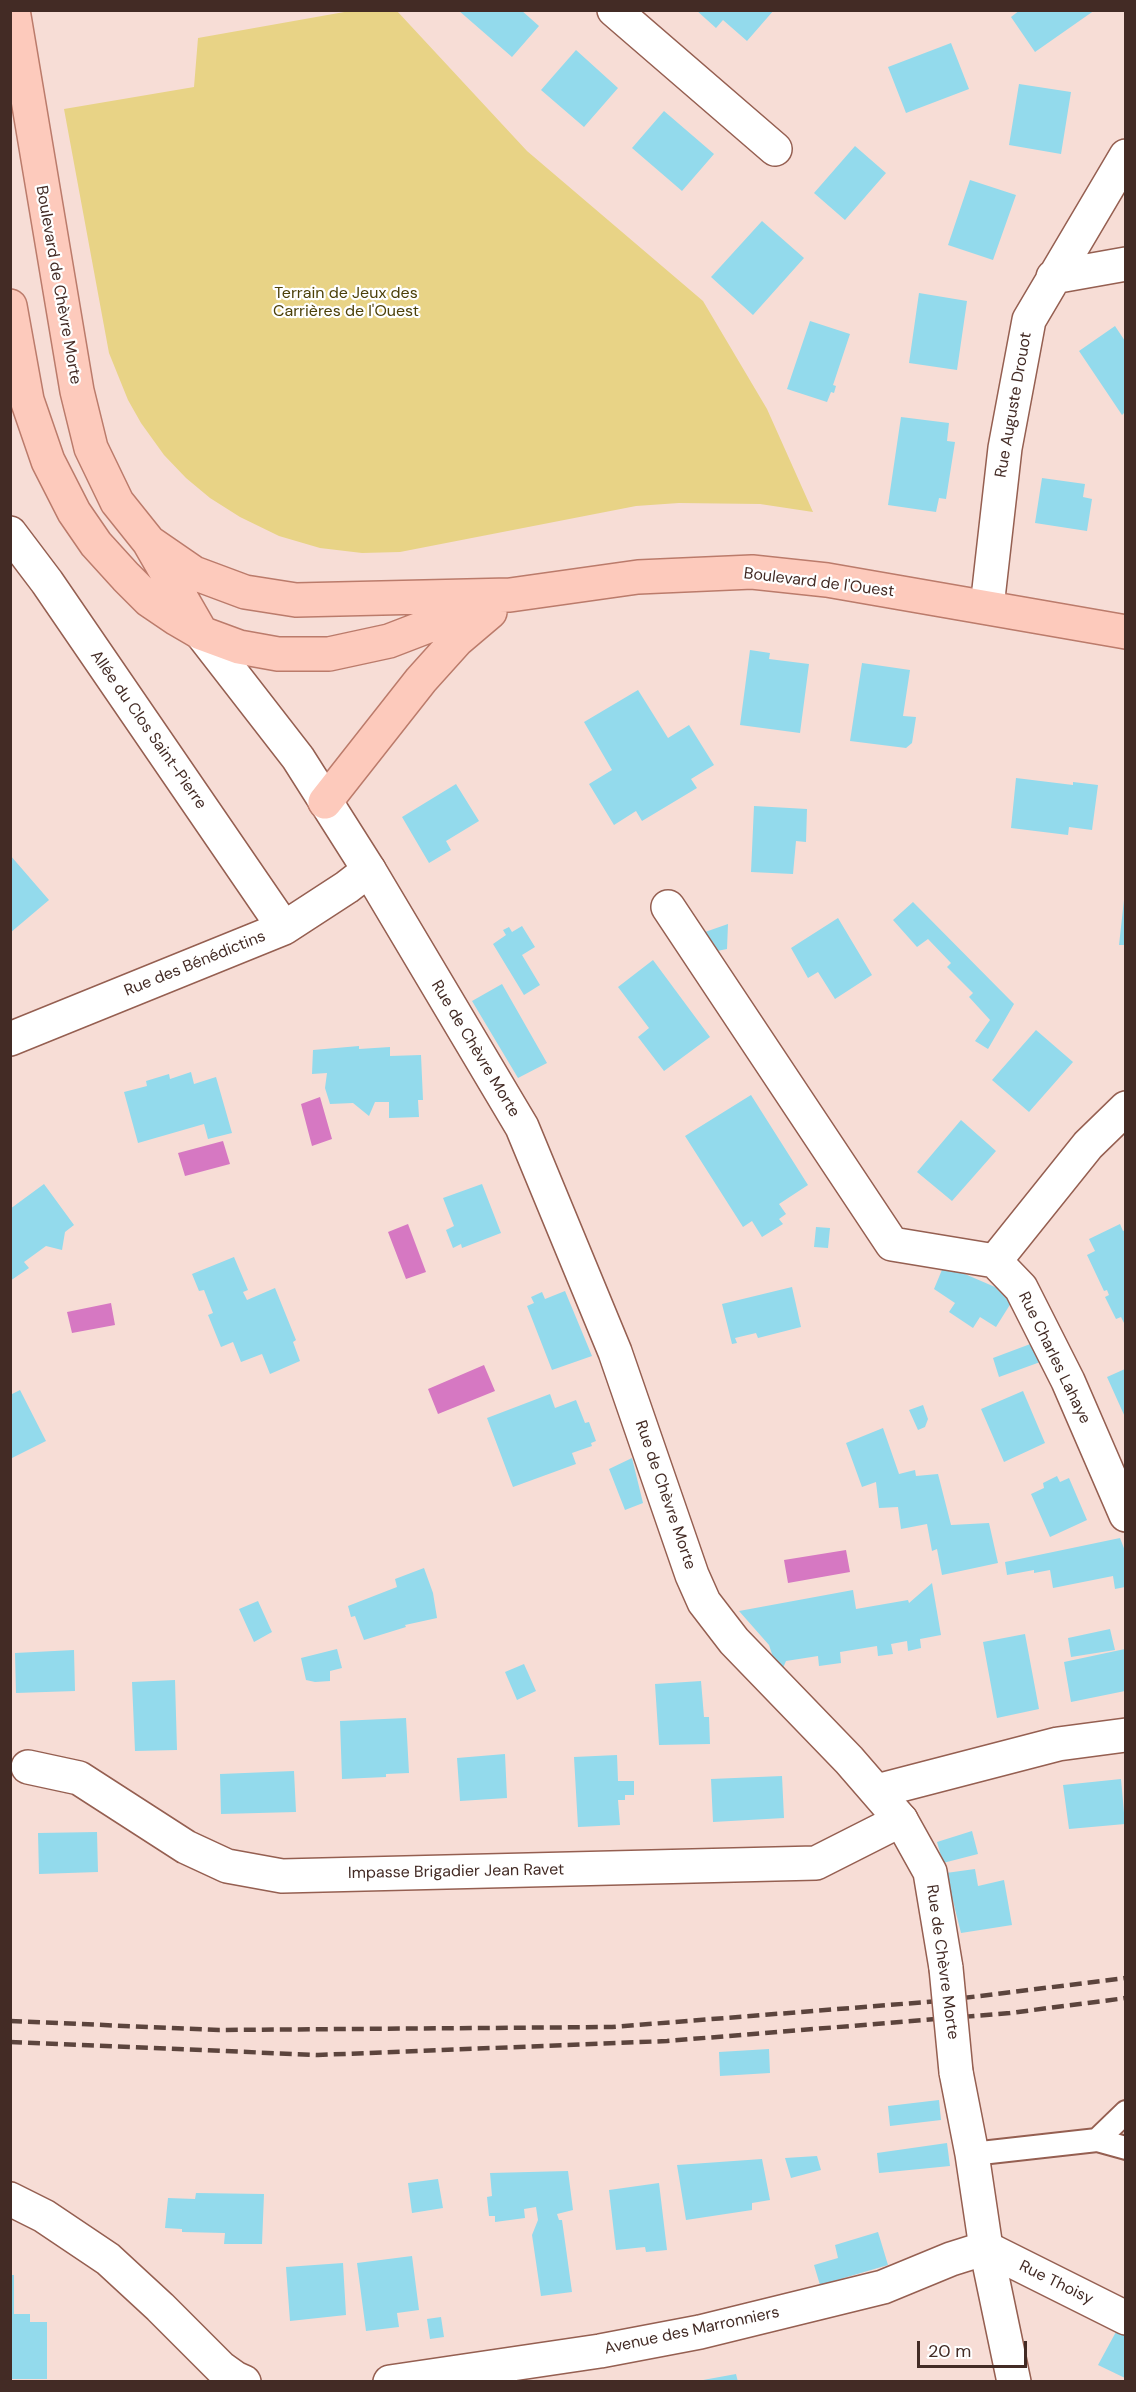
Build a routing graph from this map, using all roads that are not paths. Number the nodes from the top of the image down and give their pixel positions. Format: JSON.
{"nodes":[{"id":1,"x":13,"y":10,"type":"edge"},
{"id":2,"x":614,"y":10,"type":"edge"},
{"id":3,"x":15,"y":44,"type":"edge"},
{"id":4,"x":775,"y":149,"type":"dead end"},
{"id":5,"x":1125,"y":156,"type":"edge"},
{"id":6,"x":1125,"y":264,"type":"edge"},
{"id":7,"x":1053,"y":277,"type":"junction"},
{"id":8,"x":10,"y":306,"type":"edge"},
{"id":9,"x":10,"y":533,"type":"edge"},
{"id":10,"x":149,"y":542,"type":"junction"},
{"id":11,"x":510,"y":595,"type":"junction"},
{"id":12,"x":987,"y":607,"type":"junction"},
{"id":13,"x":1125,"y":632,"type":"edge"},
{"id":14,"x":201,"y":633,"type":"junction"},
{"id":15,"x":325,"y":802,"type":"junction"},
{"id":16,"x":369,"y":870,"type":"junction"},
{"id":17,"x":668,"y":907,"type":"dead end"},
{"id":18,"x":285,"y":928,"type":"junction"},
{"id":19,"x":10,"y":1039,"type":"edge"},
{"id":20,"x":1125,"y":1108,"type":"edge"},
{"id":21,"x":995,"y":1261,"type":"junction"},
{"id":22,"x":1125,"y":1515,"type":"edge"},
{"id":23,"x":1125,"y":1735,"type":"edge"},
{"id":24,"x":28,"y":1767,"type":"dead end"},
{"id":25,"x":877,"y":1791,"type":"junction"},
{"id":26,"x":901,"y":1820,"type":"junction"},
{"id":27,"x":1125,"y":2112,"type":"edge"},
{"id":28,"x":1098,"y":2140,"type":"junction"},
{"id":29,"x":1125,"y":2148,"type":"edge"},
{"id":30,"x":972,"y":2154,"type":"junction"},
{"id":31,"x":10,"y":2199,"type":"edge"},
{"id":32,"x":986,"y":2248,"type":"junction"},
{"id":33,"x":1125,"y":2318,"type":"edge"},
{"id":34,"x":477,"y":2376,"type":"edge"},
{"id":35,"x":244,"y":2382,"type":"edge"},
{"id":36,"x":390,"y":2382,"type":"edge"},
{"id":37,"x":1014,"y":2382,"type":"edge"}],
"edges":[{"from":1,"to":3,"type":"main road","name":"Boulevard de Chèvre Morte"},
{"from":2,"to":4,"type":"street"},
{"from":3,"to":10,"type":"main road","name":"Boulevard de Chèvre Morte"},
{"from":5,"to":7,"type":"street","name":"Rue Auguste Drouot"},
{"from":6,"to":7,"type":"street"},
{"from":7,"to":12,"type":"street","name":"Rue Auguste Drouot"},
{"from":8,"to":14,"type":"main road"},
{"from":9,"to":18,"type":"street","name":"Allée du Clos Saint-Pierre"},
{"from":10,"to":11,"type":"main road","name":"Boulevard de l'Ouest"},
{"from":10,"to":14,"type":"main road"},
{"from":11,"to":12,"type":"main road","name":"Boulevard de l'Ouest"},
{"from":11,"to":14,"type":"main road","name":"Boulevard de l'Ouest"},
{"from":11,"to":15,"type":"main road"},
{"from":12,"to":13,"type":"main road","name":"Boulevard de l'Ouest"},
{"from":14,"to":15,"type":"street","name":"Rue de Chèvre Morte"},
{"from":15,"to":16,"type":"street","name":"Rue de Chèvre Morte"},
{"from":16,"to":18,"type":"street","name":"Rue des Bénédictins"},
{"from":16,"to":25,"type":"street","name":"Rue de Chèvre Morte"},
{"from":17,"to":21,"type":"street"},
{"from":18,"to":19,"type":"street","name":"Rue des Bénédictins"},
{"from":20,"to":21,"type":"street"},
{"from":21,"to":22,"type":"street","name":"Rue Charles Lahaye"},
{"from":23,"to":25,"type":"street"},
{"from":24,"to":26,"type":"street","name":"Impasse Brigadier Jean Ravet"},
{"from":25,"to":26,"type":"street","name":"Rue de Chèvre Morte"},
{"from":26,"to":30,"type":"street","name":"Rue de Chèvre Morte","bridge":true},
{"from":27,"to":28,"type":"lane"},
{"from":28,"to":29,"type":"lane"},
{"from":28,"to":30,"type":"lane"},
{"from":30,"to":32,"type":"street","name":"Rue de Chèvre Morte"},
{"from":31,"to":35,"type":"street"},
{"from":32,"to":33,"type":"street","name":"Rue Thoisy"},
{"from":32,"to":34,"type":"street","name":"Avenue des Marronniers"},
{"from":32,"to":37,"type":"street","name":"Rue de Chèvre Morte"},
{"from":34,"to":36,"type":"street","name":"Avenue des Marronniers"}]}
